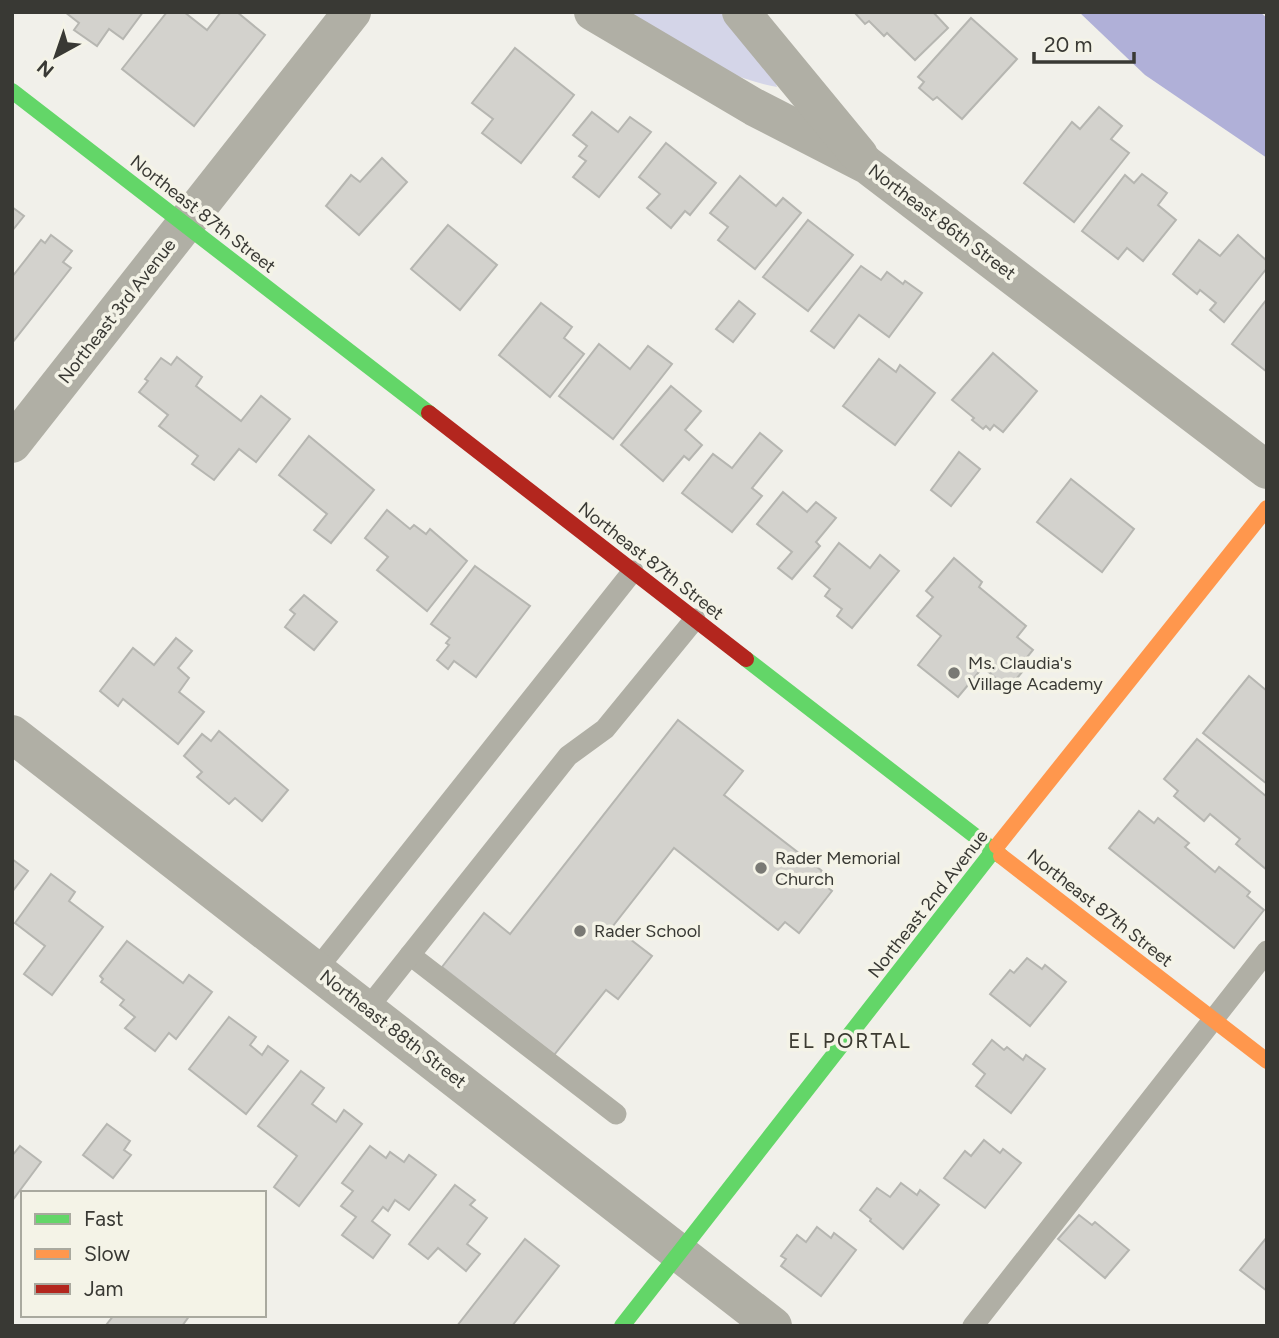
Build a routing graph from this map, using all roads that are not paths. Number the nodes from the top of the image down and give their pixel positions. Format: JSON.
{"nodes":[{"id":1,"x":352,"y":12,"type":"edge"},
{"id":2,"x":593,"y":12,"type":"edge"},
{"id":3,"x":741,"y":12,"type":"edge"},
{"id":4,"x":12,"y":92,"type":"edge"},
{"id":5,"x":867,"y":164,"type":"junction"},
{"id":6,"x":185,"y":225,"type":"junction"},
{"id":7,"x":12,"y":444,"type":"edge"},
{"id":8,"x":1267,"y":470,"type":"edge"},
{"id":9,"x":1267,"y":508,"type":"edge"},
{"id":10,"x":633,"y":571,"type":"junction"},
{"id":11,"x":695,"y":620,"type":"junction"},
{"id":12,"x":12,"y":734,"type":"edge"},
{"id":13,"x":994,"y":850,"type":"junction"},
{"id":14,"x":1267,"y":951,"type":"edge"},
{"id":15,"x":410,"y":955,"type":"junction"},
{"id":16,"x":317,"y":969,"type":"junction"},
{"id":17,"x":367,"y":1009,"type":"junction"},
{"id":18,"x":1213,"y":1019,"type":"junction"},
{"id":19,"x":1267,"y":1061,"type":"edge"},
{"id":20,"x":616,"y":1114,"type":"dead end"},
{"id":21,"x":679,"y":1253,"type":"junction"},
{"id":22,"x":622,"y":1326,"type":"edge"},
{"id":23,"x":773,"y":1326,"type":"edge"},
{"id":24,"x":973,"y":1326,"type":"edge"}],
"edges":[{"from":1,"to":6,"type":"street","name":"Northeast 3rd Avenue"},
{"from":2,"to":5,"type":"street","name":"Northeast 86th Street"},
{"from":3,"to":5,"type":"street"},
{"from":4,"to":6,"type":"street","name":"Northeast 87th Street"},
{"from":5,"to":8,"type":"street","name":"Northeast 86th Street"},
{"from":6,"to":7,"type":"street","name":"Northeast 3rd Avenue"},
{"from":6,"to":10,"type":"street","name":"Northeast 87th Street"},
{"from":9,"to":13,"type":"street","name":"Northeast 2nd Avenue"},
{"from":10,"to":11,"type":"street","name":"Northeast 87th Street"},
{"from":10,"to":16,"type":"lane"},
{"from":11,"to":13,"type":"street","name":"Northeast 87th Street"},
{"from":11,"to":15,"type":"lane"},
{"from":12,"to":16,"type":"street","name":"Northeast 88th Street"},
{"from":13,"to":18,"type":"street","name":"Northeast 87th Street"},
{"from":13,"to":21,"type":"street","name":"Northeast 2nd Avenue"},
{"from":14,"to":18,"type":"lane"},
{"from":15,"to":17,"type":"lane"},
{"from":15,"to":20,"type":"lane"},
{"from":16,"to":17,"type":"street","name":"Northeast 88th Street"},
{"from":17,"to":21,"type":"street","name":"Northeast 88th Street"},
{"from":18,"to":19,"type":"street","name":"Northeast 87th Street"},
{"from":18,"to":24,"type":"lane"},
{"from":21,"to":22,"type":"street","name":"Northeast 2nd Avenue"},
{"from":21,"to":23,"type":"street","name":"Northeast 88th Street"}]}
